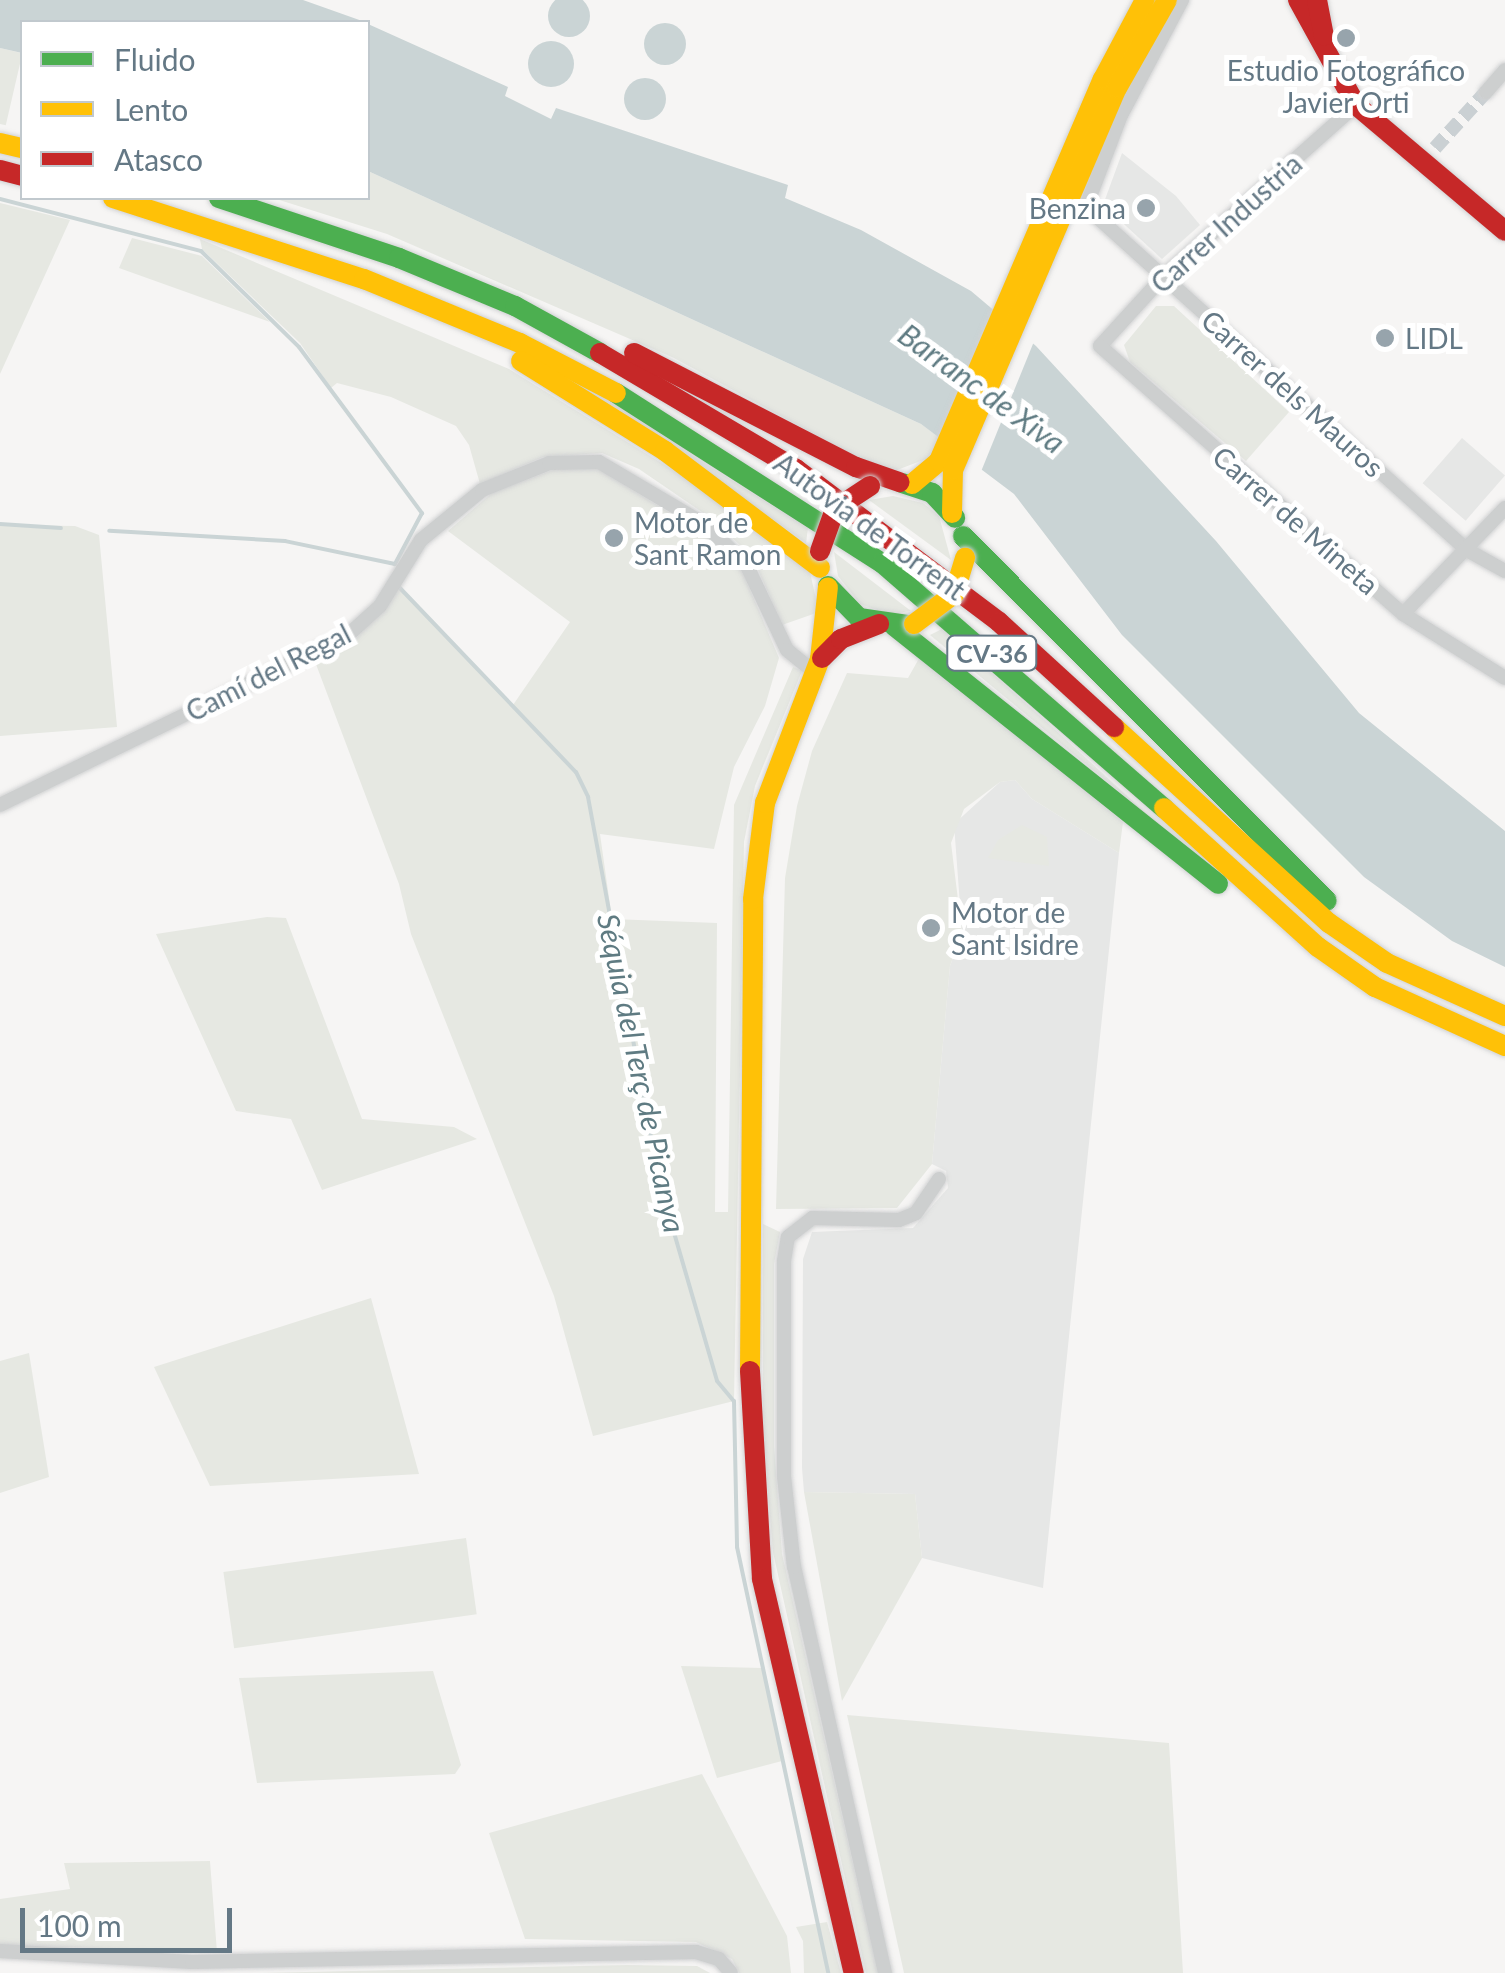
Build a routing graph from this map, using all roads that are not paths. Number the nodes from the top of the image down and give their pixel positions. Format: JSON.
{"nodes":[{"id":1,"x":1144,"y":0,"type":"edge"},
{"id":2,"x":1167,"y":0,"type":"edge"},
{"id":3,"x":1182,"y":0,"type":"edge"},
{"id":4,"x":1298,"y":0,"type":"edge"},
{"id":5,"x":1317,"y":0,"type":"edge"},
{"id":6,"x":1505,"y":70,"type":"edge"},
{"id":7,"x":1336,"y":76,"type":"junction"},
{"id":8,"x":1486,"y":92,"type":"tunnel mouth"},
{"id":9,"x":1356,"y":104,"type":"junction"},
{"id":10,"x":120,"y":200,"type":"edge"},
{"id":11,"x":225,"y":200,"type":"edge"},
{"id":12,"x":1505,"y":231,"type":"edge"},
{"id":13,"x":1163,"y":277,"type":"junction"},
{"id":14,"x":1025,"y":282,"type":"junction"},
{"id":15,"x":515,"y":306,"type":"junction"},
{"id":16,"x":440,"y":311,"type":"junction"},
{"id":17,"x":1100,"y":346,"type":"joint"},
{"id":18,"x":946,"y":466,"type":"junction"},
{"id":19,"x":906,"y":483,"type":"junction"},
{"id":20,"x":1505,"y":508,"type":"edge"},
{"id":21,"x":952,"y":513,"type":"junction"},
{"id":22,"x":963,"y":536,"type":"junction"},
{"id":23,"x":1466,"y":550,"type":"junction"},
{"id":24,"x":823,"y":569,"type":"junction"},
{"id":25,"x":1505,"y":571,"type":"edge"},
{"id":26,"x":1403,"y":614,"type":"junction"},
{"id":27,"x":895,"y":625,"type":"junction"},
{"id":28,"x":817,"y":665,"type":"junction"},
{"id":29,"x":1505,"y":678,"type":"edge"},
{"id":30,"x":0,"y":805,"type":"edge"},
{"id":31,"x":1505,"y":1013,"type":"edge"},
{"id":32,"x":1505,"y":1046,"type":"edge"},
{"id":33,"x":1505,"y":1054,"type":"edge"},
{"id":34,"x":939,"y":1178,"type":"dead end"},
{"id":35,"x":0,"y":1950,"type":"edge"},
{"id":36,"x":731,"y":1973,"type":"edge"},
{"id":37,"x":854,"y":1973,"type":"edge"},
{"id":38,"x":885,"y":1973,"type":"edge"}],
"edges":[{"from":1,"to":14,"type":"main road"},
{"from":2,"to":14,"type":"main road"},
{"from":3,"to":13,"type":"street","name":"Carrer dels Mauros"},
{"from":4,"to":7,"type":"main road"},
{"from":5,"to":7,"type":"main road"},
{"from":6,"to":8,"type":"street"},
{"from":7,"to":9,"type":"main road"},
{"from":9,"to":12,"type":"main road"},
{"from":9,"to":13,"type":"street","name":"Carrer Industria"},
{"from":10,"to":16,"type":"main road","name":"Autovia de Torrent","number":"CV-36"},
{"from":11,"to":15,"type":"main road","name":"Autovia de Torrent","number":"CV-36"},
{"from":13,"to":17,"type":"street","name":"Carrer Industria"},
{"from":13,"to":23,"type":"street","name":"Carrer dels Mauros"},
{"from":14,"to":18,"type":"main road"},
{"from":15,"to":19,"type":"main road"},
{"from":15,"to":31,"type":"main road","name":"Autovia de Torrent","number":"CV-36"},
{"from":16,"to":24,"type":"main road"},
{"from":16,"to":32,"type":"main road","name":"Autovia de Torrent","number":"CV-36"},
{"from":17,"to":26,"type":"street","name":"Carrer de Mineta"},
{"from":18,"to":19,"type":"main road"},
{"from":18,"to":21,"type":"main road"},
{"from":19,"to":21,"type":"main road"},
{"from":19,"to":24,"type":"main road","bridge":true},
{"from":20,"to":23,"type":"street"},
{"from":21,"to":22,"type":"main road"},
{"from":22,"to":27,"type":"main road","bridge":true},
{"from":22,"to":31,"type":"main road"},
{"from":23,"to":25,"type":"street","name":"Carrer dels Mauros"},
{"from":23,"to":26,"type":"street"},
{"from":24,"to":27,"type":"main road"},
{"from":24,"to":28,"type":"main road"},
{"from":26,"to":29,"type":"street","name":"Carrer de Mineta"},
{"from":27,"to":28,"type":"main road"},
{"from":27,"to":33,"type":"main road"},
{"from":28,"to":30,"type":"street","name":"Camí del Regal"},
{"from":28,"to":37,"type":"main road"},
{"from":34,"to":38,"type":"street"},
{"from":35,"to":36,"type":"street"}]}
